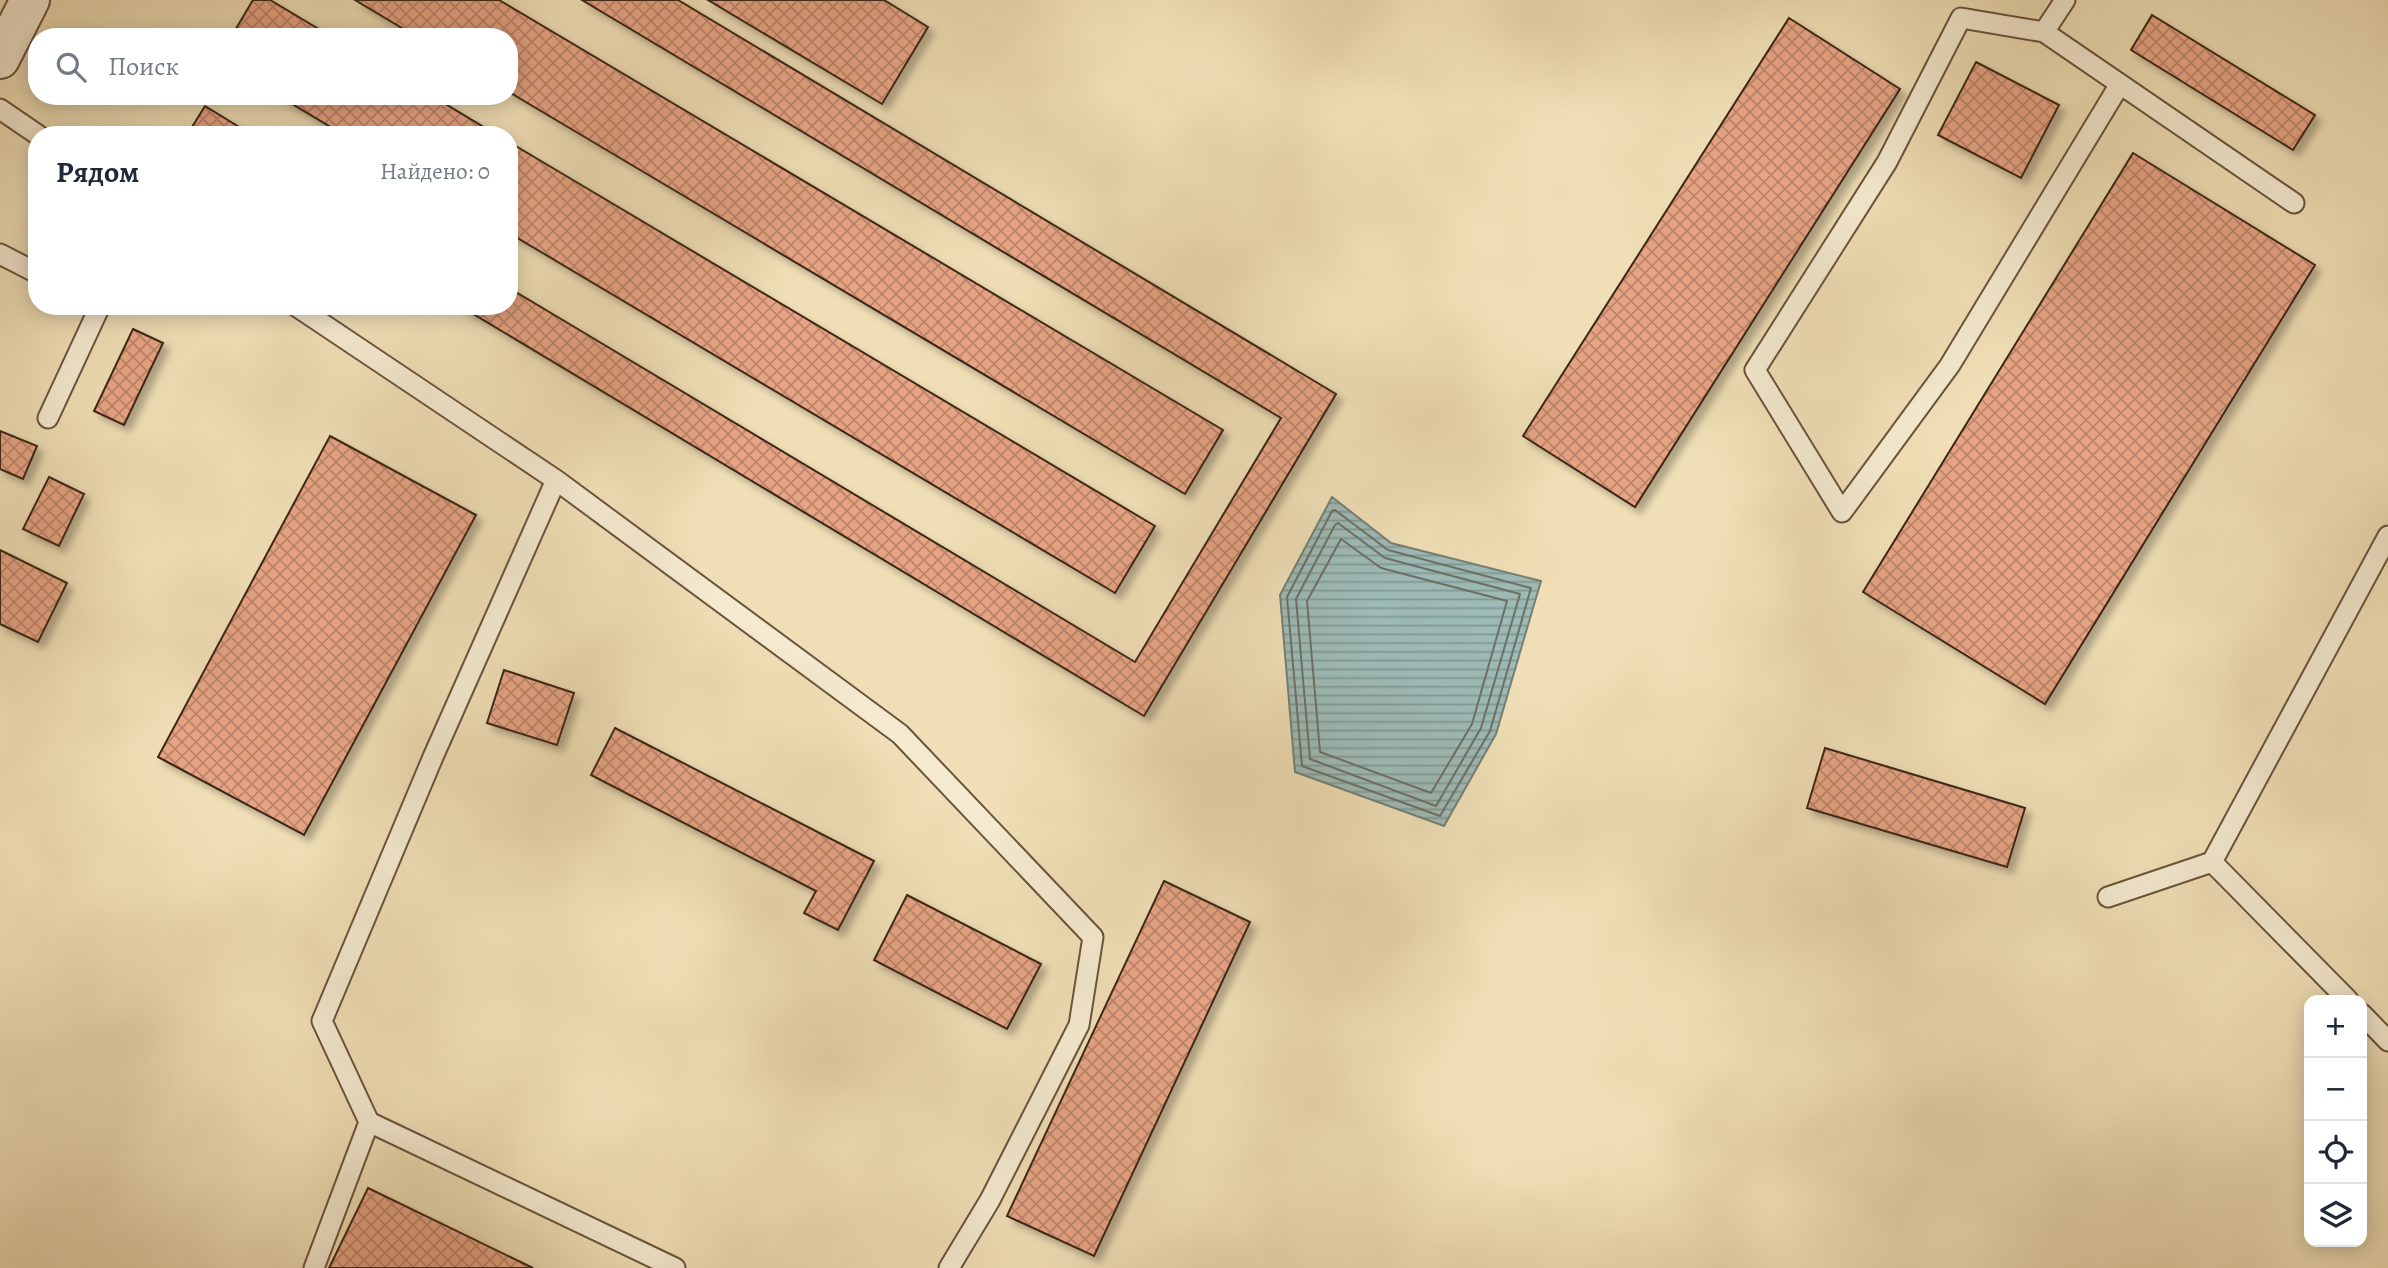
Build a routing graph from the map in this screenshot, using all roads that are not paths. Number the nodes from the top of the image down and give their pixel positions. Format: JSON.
{"nodes":[{"id":1,"x":30,"y":0,"type":"edge"},
{"id":2,"x":2065,"y":0,"type":"edge"},
{"id":3,"x":2044,"y":32,"type":"junction"},
{"id":4,"x":0,"y":59,"type":"edge"},
{"id":5,"x":2120,"y":84,"type":"junction"},
{"id":6,"x":0,"y":109,"type":"edge"},
{"id":7,"x":28,"y":128,"type":"edge"},
{"id":8,"x":2294,"y":203,"type":"dead end"},
{"id":9,"x":0,"y":254,"type":"edge"},
{"id":10,"x":28,"y":268,"type":"edge"},
{"id":11,"x":96,"y":315,"type":"edge"},
{"id":12,"x":309,"y":315,"type":"edge"},
{"id":13,"x":48,"y":418,"type":"dead end"},
{"id":14,"x":556,"y":480,"type":"junction"},
{"id":15,"x":2388,"y":536,"type":"edge"},
{"id":16,"x":2212,"y":862,"type":"junction"},
{"id":17,"x":2108,"y":897,"type":"dead end"},
{"id":18,"x":2343,"y":995,"type":"edge"},
{"id":19,"x":2367,"y":1019,"type":"edge"},
{"id":20,"x":2388,"y":1041,"type":"edge"},
{"id":21,"x":369,"y":1122,"type":"junction"},
{"id":22,"x":314,"y":1268,"type":"edge"},
{"id":23,"x":676,"y":1268,"type":"edge"},
{"id":24,"x":949,"y":1268,"type":"edge"}],
"edges":[{"from":1,"to":4,"type":"street"},
{"from":2,"to":3,"type":"lane"},
{"from":3,"to":5,"type":"lane"},
{"from":3,"to":5,"type":"lane"},
{"from":5,"to":8,"type":"lane"},
{"from":6,"to":7,"type":"lane"},
{"from":9,"to":10,"type":"lane"},
{"from":11,"to":13,"type":"lane"},
{"from":12,"to":14,"type":"lane"},
{"from":14,"to":21,"type":"lane"},
{"from":14,"to":24,"type":"lane"},
{"from":15,"to":16,"type":"lane"},
{"from":16,"to":17,"type":"lane"},
{"from":16,"to":18,"type":"lane"},
{"from":19,"to":20,"type":"lane"},
{"from":21,"to":22,"type":"lane"},
{"from":21,"to":23,"type":"lane"}]}
